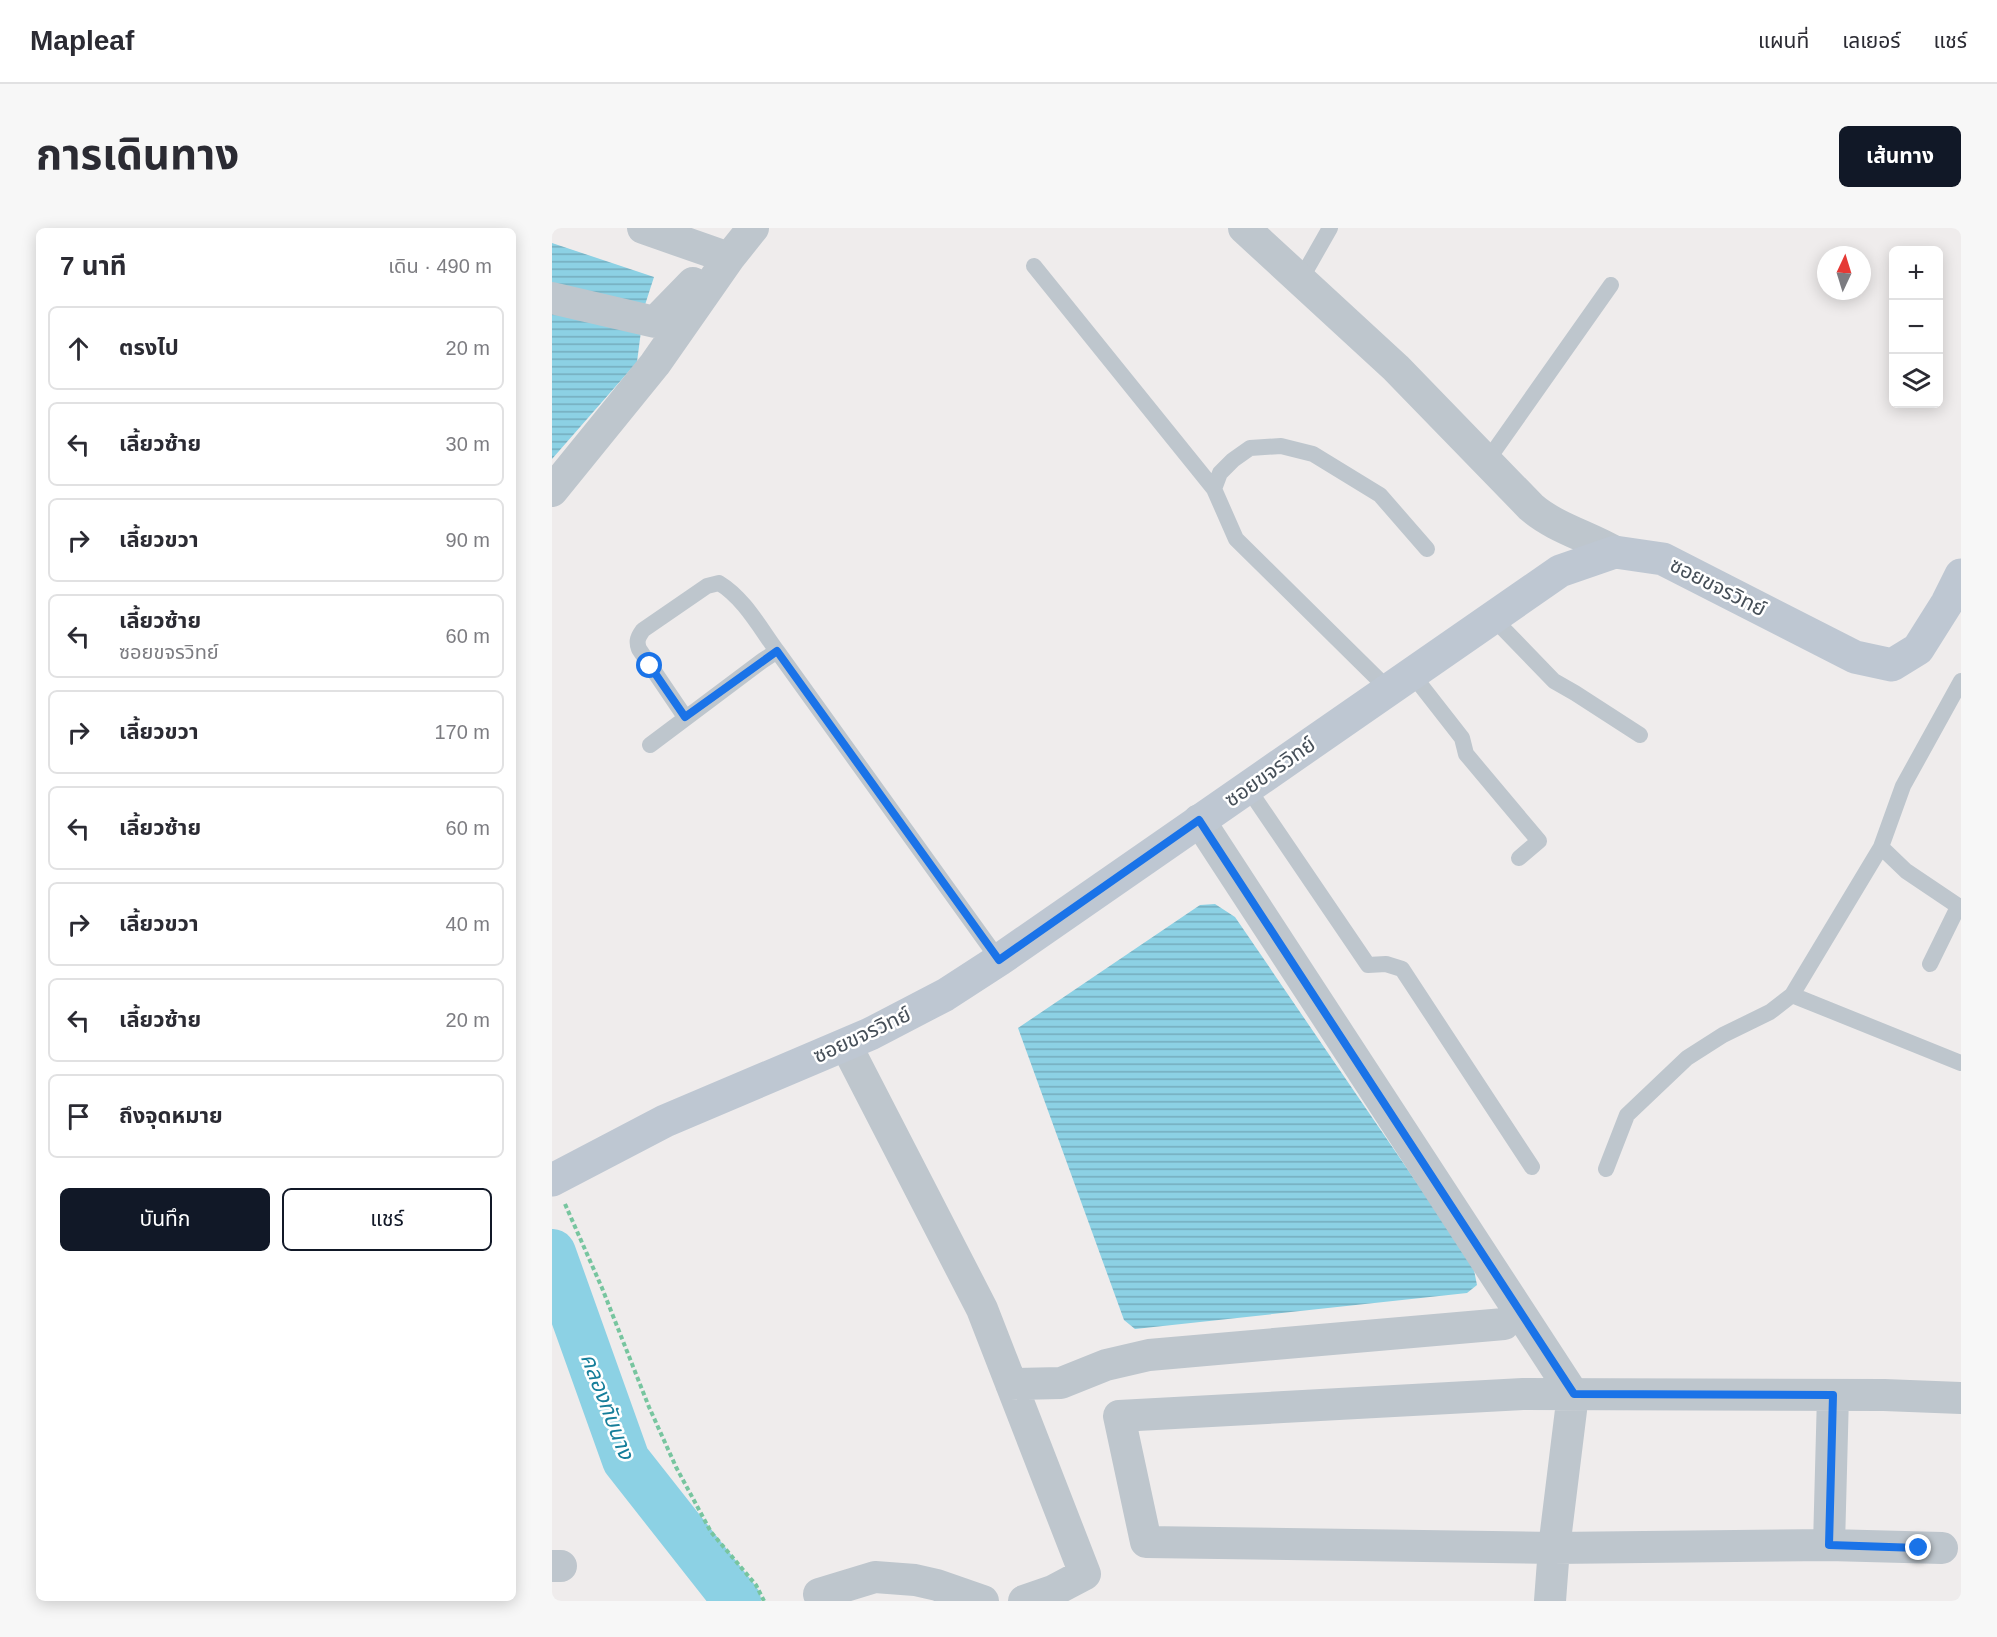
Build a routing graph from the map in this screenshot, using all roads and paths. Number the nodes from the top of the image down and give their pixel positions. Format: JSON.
{"nodes":[{"id":1,"x":642,"y":228,"type":"edge"},
{"id":2,"x":753,"y":228,"type":"edge"},
{"id":3,"x":1244,"y":228,"type":"edge"},
{"id":4,"x":1330,"y":228,"type":"edge"},
{"id":5,"x":725,"y":256,"type":"junction"},
{"id":6,"x":1034,"y":266,"type":"dead end"},
{"id":7,"x":1301,"y":279,"type":"junction"},
{"id":8,"x":1611,"y":285,"type":"dead end"},
{"id":9,"x":552,"y":298,"type":"edge"},
{"id":10,"x":1487,"y":461,"type":"junction"},
{"id":11,"x":553,"y":487,"type":"edge"},
{"id":12,"x":1214,"y":489,"type":"junction"},
{"id":13,"x":1427,"y":549,"type":"dead end"},
{"id":14,"x":1615,"y":552,"type":"junction"},
{"id":15,"x":1961,"y":575,"type":"edge"},
{"id":16,"x":1492,"y":618,"type":"junction"},
{"id":17,"x":777,"y":651,"type":"junction"},
{"id":18,"x":1961,"y":681,"type":"edge"},
{"id":19,"x":1400,"y":682,"type":"junction"},
{"id":20,"x":685,"y":717,"type":"junction"},
{"id":21,"x":1640,"y":735,"type":"dead end"},
{"id":22,"x":650,"y":745,"type":"dead end"},
{"id":23,"x":1247,"y":787,"type":"junction"},
{"id":24,"x":1199,"y":820,"type":"junction"},
{"id":25,"x":1881,"y":847,"type":"junction"},
{"id":26,"x":1519,"y":858,"type":"dead end"},
{"id":27,"x":1960,"y":907,"type":"edge"},
{"id":28,"x":999,"y":960,"type":"junction"},
{"id":29,"x":1930,"y":964,"type":"dead end"},
{"id":30,"x":1792,"y":995,"type":"junction"},
{"id":31,"x":846,"y":1045,"type":"junction"},
{"id":32,"x":1961,"y":1063,"type":"edge"},
{"id":33,"x":1532,"y":1167,"type":"dead end"},
{"id":34,"x":1606,"y":1169,"type":"dead end"},
{"id":35,"x":554,"y":1179,"type":"edge"},
{"id":36,"x":1504,"y":1324,"type":"dead end"},
{"id":37,"x":1011,"y":1384,"type":"junction"},
{"id":38,"x":1574,"y":1394,"type":"junction"},
{"id":39,"x":1833,"y":1395,"type":"junction"},
{"id":40,"x":1961,"y":1398,"type":"edge"},
{"id":41,"x":1829,"y":1545,"type":"junction"},
{"id":42,"x":1554,"y":1548,"type":"junction"},
{"id":43,"x":1942,"y":1548,"type":"dead end"},
{"id":44,"x":819,"y":1594,"type":"dead end"},
{"id":45,"x":764,"y":1601,"type":"edge"},
{"id":46,"x":983,"y":1601,"type":"edge"},
{"id":47,"x":1024,"y":1601,"type":"edge"},
{"id":48,"x":1550,"y":1601,"type":"edge"}],
"edges":[{"from":1,"to":5,"type":"street"},
{"from":2,"to":5,"type":"street"},
{"from":3,"to":7,"type":"street"},
{"from":4,"to":7,"type":"lane"},
{"from":5,"to":9,"type":"street"},
{"from":5,"to":11,"type":"street"},
{"from":6,"to":12,"type":"lane"},
{"from":7,"to":10,"type":"street"},
{"from":8,"to":10,"type":"lane"},
{"from":10,"to":14,"type":"street"},
{"from":12,"to":13,"type":"lane"},
{"from":12,"to":19,"type":"lane"},
{"from":14,"to":15,"type":"street","name":"ซอยขจรวิทย์"},
{"from":14,"to":16,"type":"street","name":"ซอยขจรวิทย์"},
{"from":16,"to":19,"type":"street","name":"ซอยขจรวิทย์"},
{"from":16,"to":21,"type":"lane"},
{"from":17,"to":20,"type":"lane"},
{"from":17,"to":20,"type":"lane"},
{"from":17,"to":28,"type":"lane"},
{"from":18,"to":25,"type":"lane"},
{"from":19,"to":23,"type":"street","name":"ซอยขจรวิทย์"},
{"from":19,"to":26,"type":"lane"},
{"from":20,"to":22,"type":"lane"},
{"from":23,"to":24,"type":"street","name":"ซอยขจรวิทย์"},
{"from":23,"to":33,"type":"lane"},
{"from":24,"to":28,"type":"street","name":"ซอยขจรวิทย์"},
{"from":24,"to":38,"type":"street"},
{"from":25,"to":27,"type":"lane"},
{"from":25,"to":30,"type":"lane"},
{"from":27,"to":29,"type":"lane"},
{"from":28,"to":31,"type":"street","name":"ซอยขจรวิทย์"},
{"from":30,"to":32,"type":"lane"},
{"from":30,"to":34,"type":"lane"},
{"from":31,"to":35,"type":"street","name":"ซอยขจรวิทย์"},
{"from":31,"to":37,"type":"street"},
{"from":35,"to":45,"type":"path"},
{"from":36,"to":37,"type":"street"},
{"from":37,"to":47,"type":"street"},
{"from":38,"to":39,"type":"street"},
{"from":38,"to":42,"type":"street"},
{"from":38,"to":42,"type":"street"},
{"from":39,"to":40,"type":"street"},
{"from":39,"to":41,"type":"street"},
{"from":41,"to":42,"type":"street"},
{"from":41,"to":43,"type":"street"},
{"from":42,"to":48,"type":"street"},
{"from":44,"to":46,"type":"street"}]}
